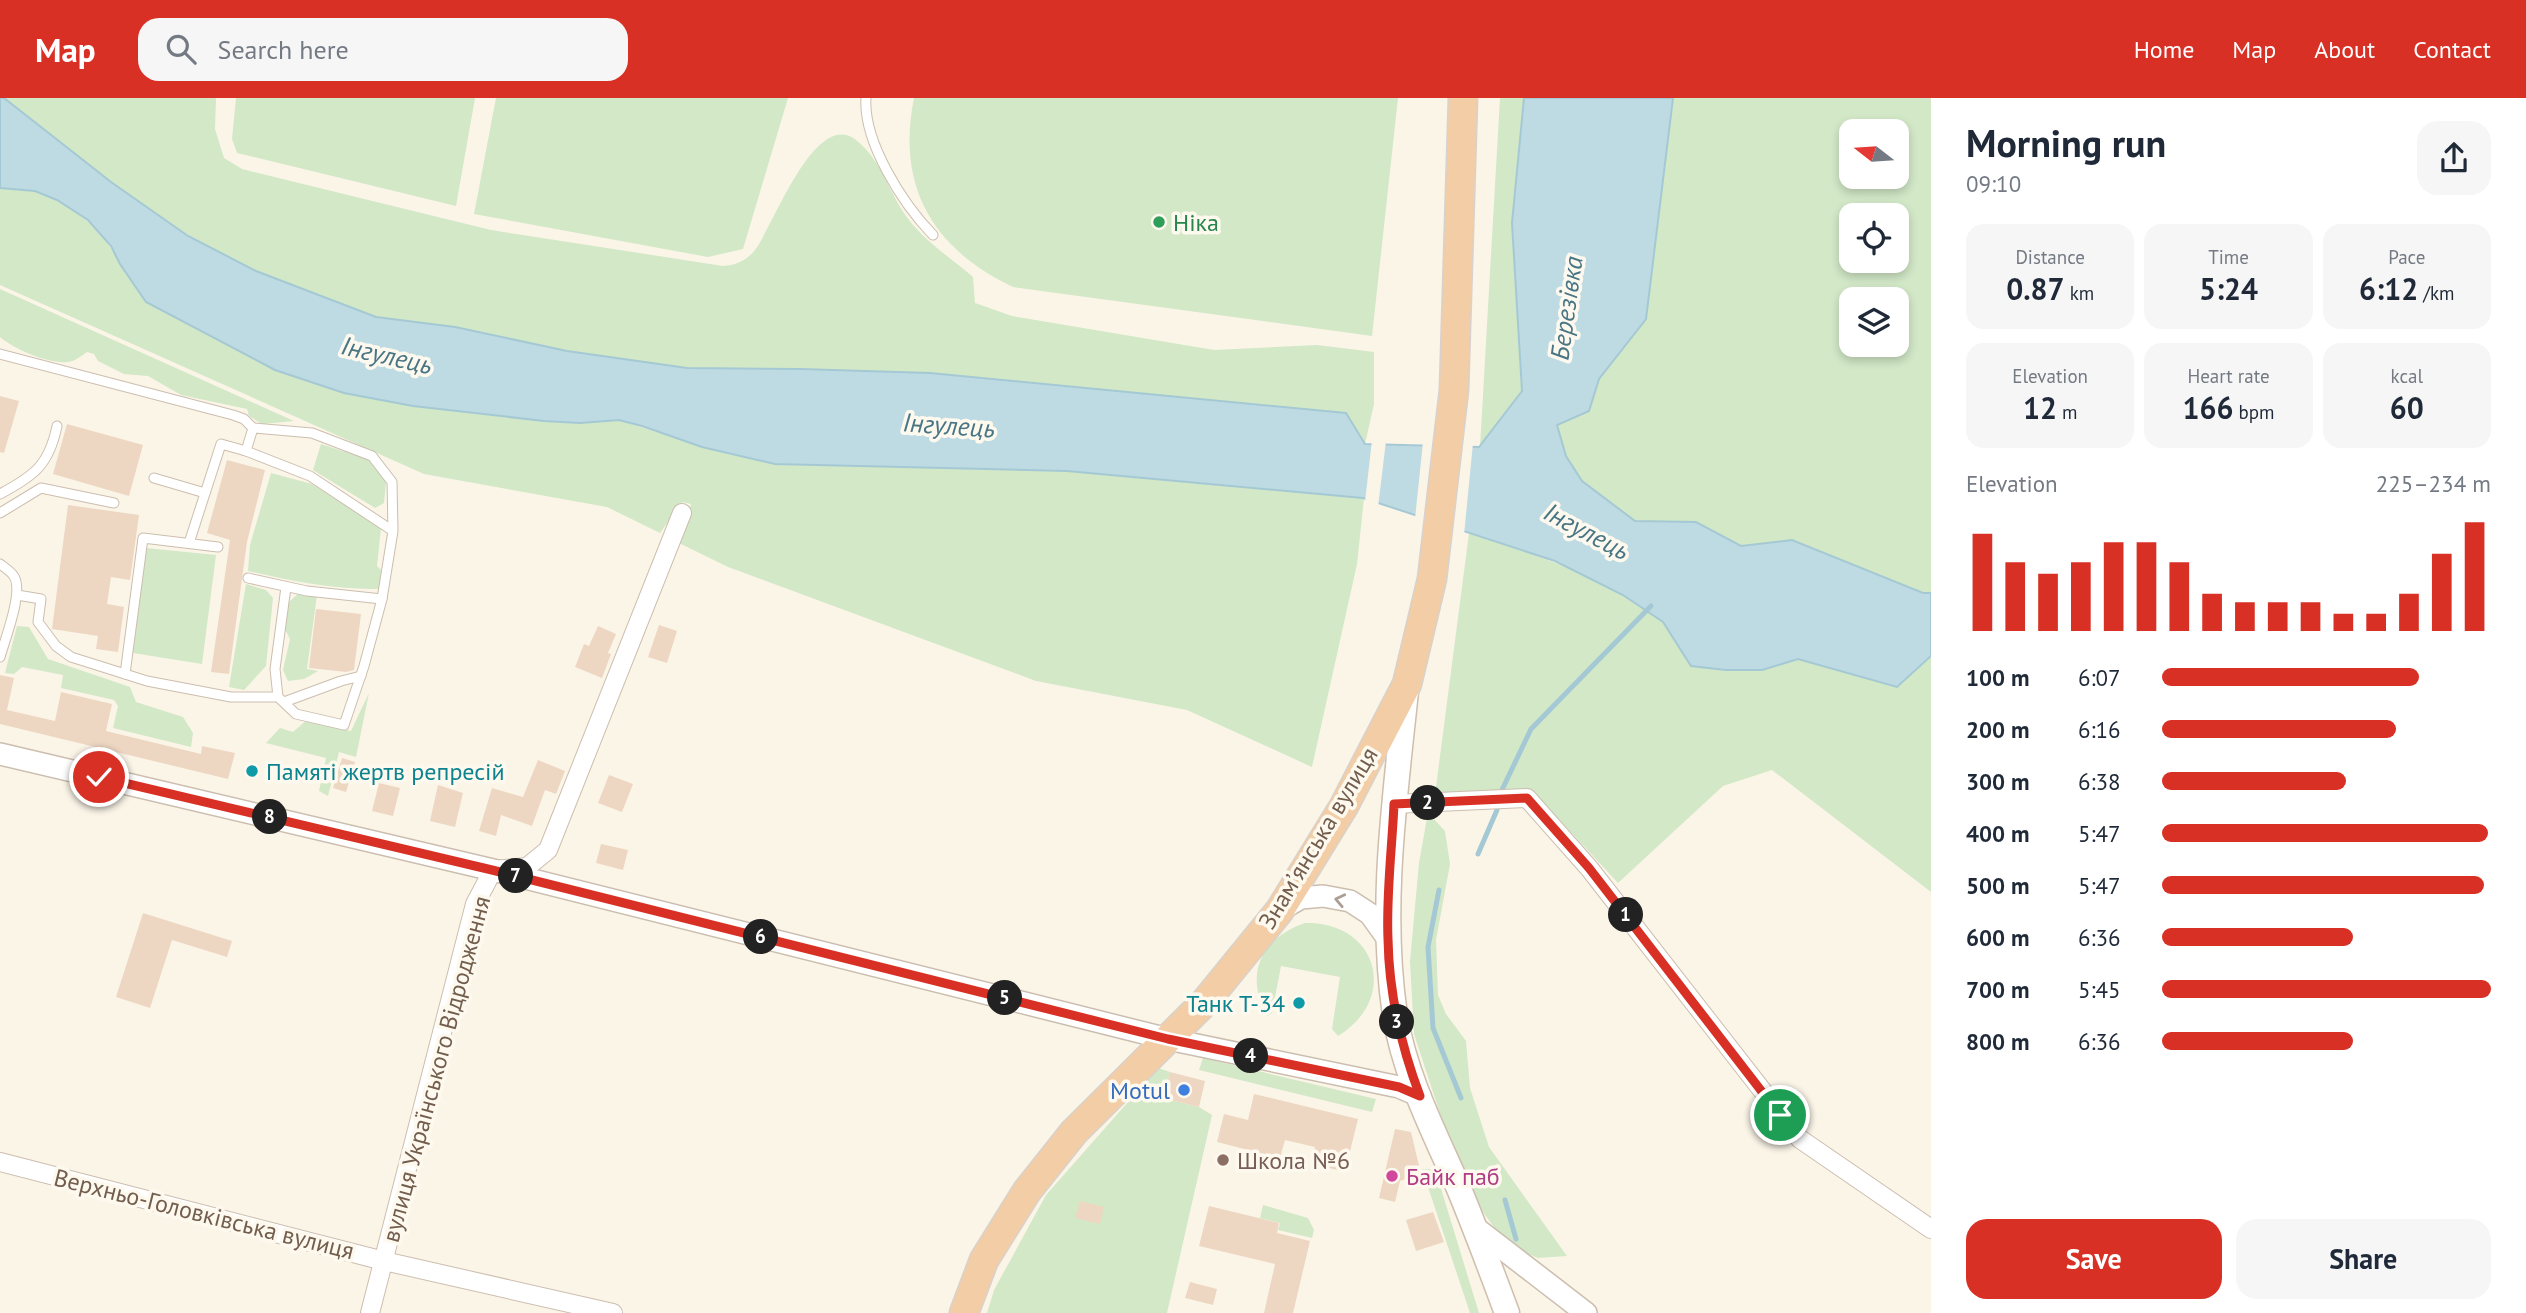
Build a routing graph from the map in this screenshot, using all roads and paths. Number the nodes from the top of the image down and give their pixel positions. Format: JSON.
{"nodes":[{"id":1,"x":866,"y":98,"type":"edge"},
{"id":2,"x":1463,"y":98,"type":"edge"},
{"id":3,"x":933,"y":235,"type":"dead end"},
{"id":4,"x":0,"y":354,"type":"edge"},
{"id":5,"x":57,"y":426,"type":"dead end"},
{"id":6,"x":253,"y":428,"type":"junction"},
{"id":7,"x":246,"y":451,"type":"junction"},
{"id":8,"x":154,"y":478,"type":"dead end"},
{"id":9,"x":205,"y":493,"type":"junction"},
{"id":10,"x":0,"y":494,"type":"edge"},
{"id":11,"x":114,"y":503,"type":"dead end"},
{"id":12,"x":0,"y":513,"type":"edge"},
{"id":13,"x":682,"y":513,"type":"dead end"},
{"id":14,"x":393,"y":531,"type":"junction"},
{"id":15,"x":189,"y":543,"type":"junction"},
{"id":16,"x":218,"y":547,"type":"dead end"},
{"id":17,"x":0,"y":565,"type":"edge"},
{"id":18,"x":248,"y":578,"type":"dead end"},
{"id":19,"x":286,"y":587,"type":"junction"},
{"id":20,"x":17,"y":595,"type":"junction"},
{"id":21,"x":382,"y":599,"type":"junction"},
{"id":22,"x":0,"y":657,"type":"edge"},
{"id":23,"x":125,"y":674,"type":"junction"},
{"id":24,"x":361,"y":677,"type":"junction"},
{"id":25,"x":1407,"y":684,"type":"junction"},
{"id":26,"x":281,"y":699,"type":"junction"},
{"id":27,"x":0,"y":754,"type":"edge"},
{"id":28,"x":1394,"y":804,"type":"junction"},
{"id":29,"x":492,"y":870,"type":"junction"},
{"id":30,"x":1280,"y":910,"type":"junction"},
{"id":31,"x":1388,"y":939,"type":"junction"},
{"id":32,"x":1168,"y":1039,"type":"junction"},
{"id":33,"x":1420,"y":1096,"type":"junction"},
{"id":34,"x":0,"y":1162,"type":"edge"},
{"id":35,"x":1476,"y":1229,"type":"junction"},
{"id":36,"x":1931,"y":1229,"type":"edge"},
{"id":37,"x":384,"y":1261,"type":"junction"},
{"id":38,"x":370,"y":1313,"type":"edge"},
{"id":39,"x":613,"y":1313,"type":"edge"},
{"id":40,"x":964,"y":1313,"type":"edge"},
{"id":41,"x":1507,"y":1313,"type":"edge"},
{"id":42,"x":1586,"y":1313,"type":"edge"}],
"edges":[{"from":1,"to":3,"type":"lane"},
{"from":2,"to":25,"type":"highway","name":"Знамʼянська вулиця"},
{"from":4,"to":6,"type":"lane"},
{"from":5,"to":10,"type":"lane"},
{"from":6,"to":7,"type":"lane"},
{"from":6,"to":14,"type":"lane"},
{"from":7,"to":9,"type":"lane"},
{"from":7,"to":14,"type":"lane"},
{"from":8,"to":9,"type":"lane"},
{"from":9,"to":15,"type":"lane"},
{"from":11,"to":12,"type":"lane"},
{"from":13,"to":29,"type":"street","name":"вулиця Українського Відродження"},
{"from":14,"to":21,"type":"lane"},
{"from":15,"to":16,"type":"lane"},
{"from":15,"to":23,"type":"lane"},
{"from":17,"to":20,"type":"lane"},
{"from":18,"to":19,"type":"lane"},
{"from":19,"to":21,"type":"lane"},
{"from":19,"to":26,"type":"lane"},
{"from":20,"to":22,"type":"lane"},
{"from":20,"to":23,"type":"lane"},
{"from":21,"to":24,"type":"lane"},
{"from":23,"to":26,"type":"lane"},
{"from":24,"to":26,"type":"lane"},
{"from":24,"to":26,"type":"lane"},
{"from":25,"to":28,"type":"main road"},
{"from":25,"to":30,"type":"highway","name":"Знамʼянська вулиця"},
{"from":27,"to":29,"type":"street"},
{"from":28,"to":31,"type":"main road"},
{"from":28,"to":36,"type":"street"},
{"from":29,"to":32,"type":"street"},
{"from":29,"to":37,"type":"street","name":"вулиця Українського Відродження"},
{"from":31,"to":30,"type":"street","one_way":true},
{"from":30,"to":32,"type":"highway","name":"Знамʼянська вулиця"},
{"from":31,"to":33,"type":"main road"},
{"from":32,"to":33,"type":"street"},
{"from":32,"to":40,"type":"highway","name":"Знамʼянська вулиця"},
{"from":33,"to":35,"type":"main road"},
{"from":34,"to":37,"type":"street","name":"Верхньо-Головківська вулиця"},
{"from":35,"to":41,"type":"main road"},
{"from":35,"to":42,"type":"street"},
{"from":37,"to":38,"type":"street","name":"вулиця Українського Відродження"},
{"from":37,"to":39,"type":"street","name":"Верхньо-Головківська вулиця"}]}
